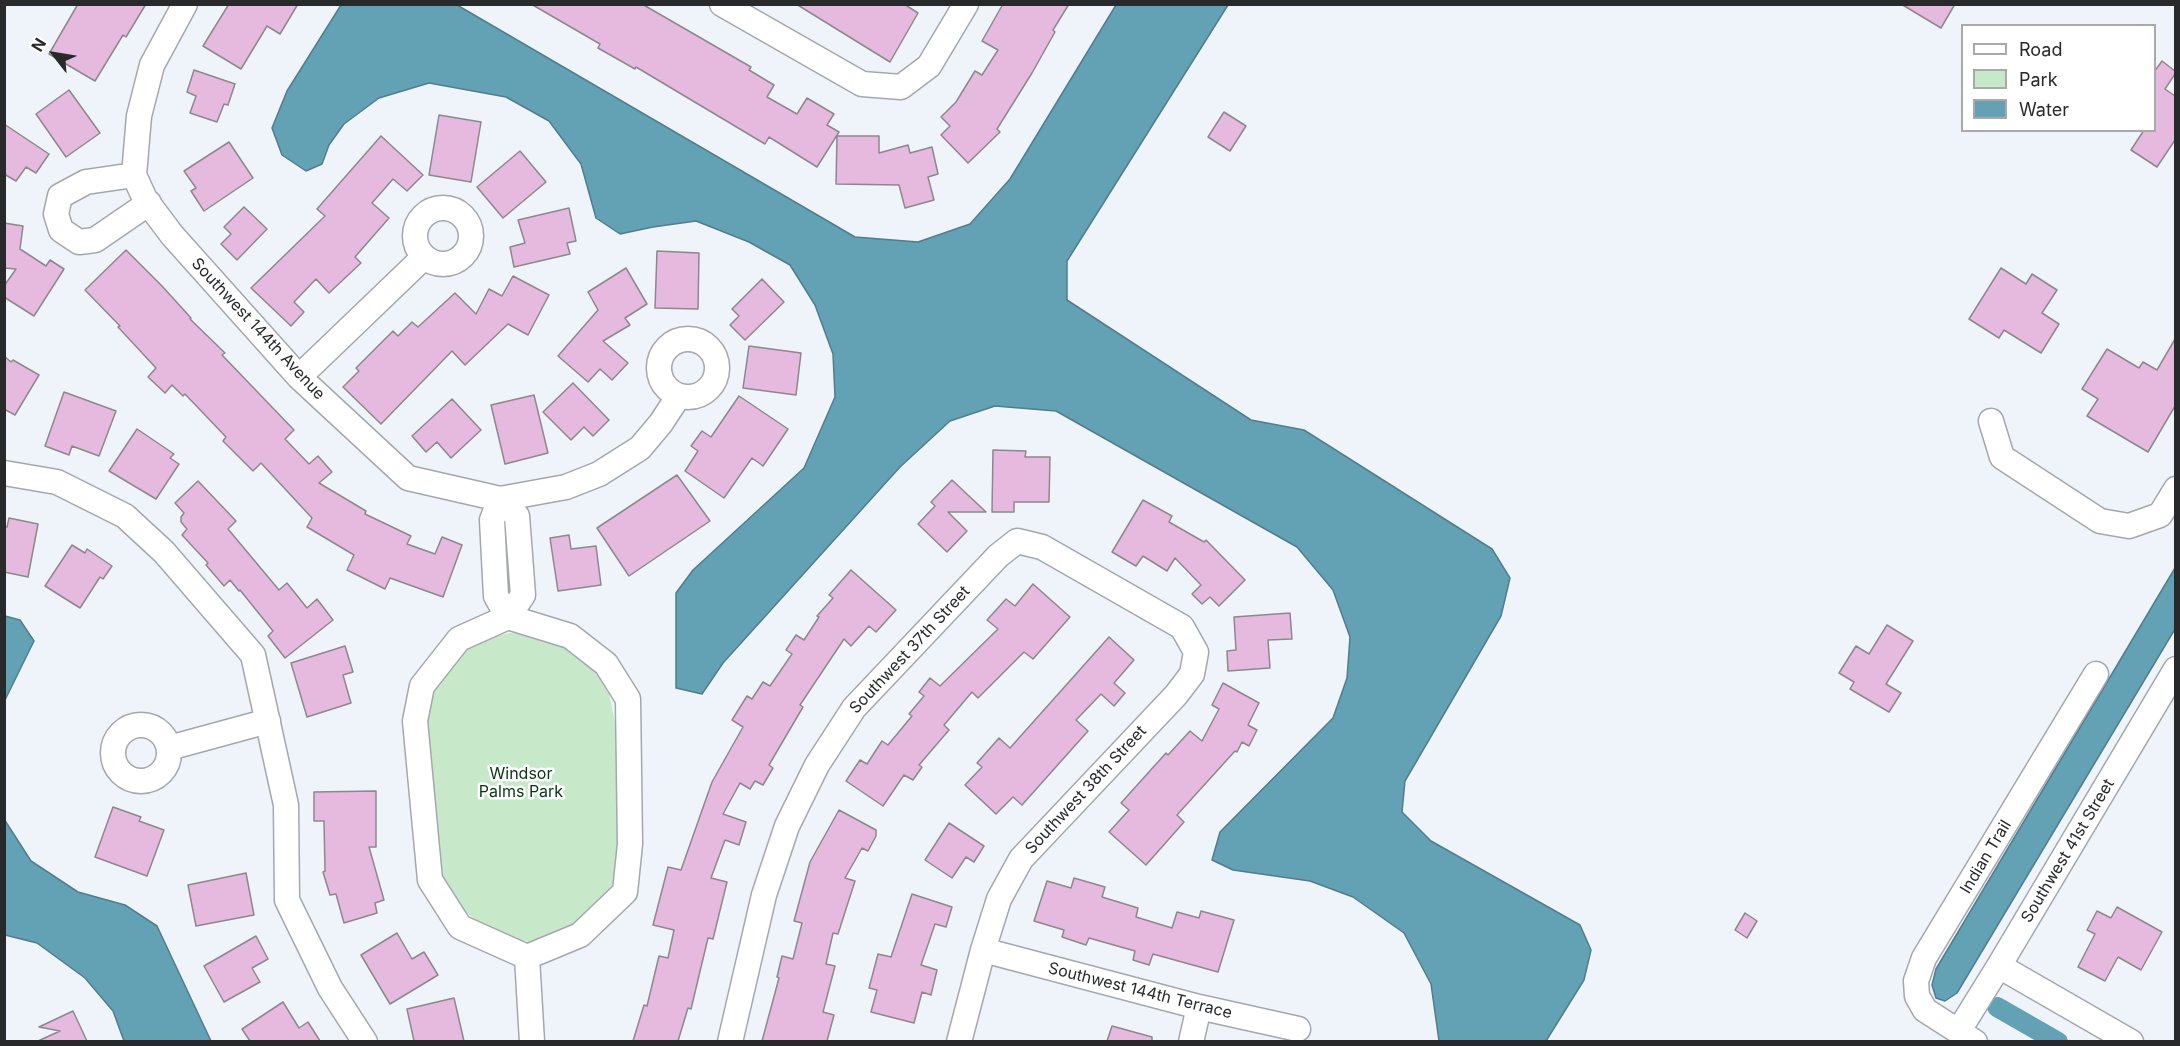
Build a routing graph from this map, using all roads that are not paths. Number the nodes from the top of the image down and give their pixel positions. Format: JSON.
{"nodes":[{"id":1,"x":185,"y":4,"type":"edge"},
{"id":2,"x":722,"y":4,"type":"edge"},
{"id":3,"x":966,"y":4,"type":"edge"},
{"id":4,"x":134,"y":175,"type":"junction"},
{"id":5,"x":149,"y":203,"type":"junction"},
{"id":6,"x":424,"y":257,"type":"dead end"},
{"id":7,"x":299,"y":377,"type":"junction"},
{"id":8,"x":678,"y":397,"type":"dead end"},
{"id":9,"x":1991,"y":421,"type":"dead end"},
{"id":10,"x":4,"y":473,"type":"edge"},
{"id":11,"x":2175,"y":489,"type":"edge"},
{"id":12,"x":500,"y":499,"type":"junction"},
{"id":13,"x":508,"y":617,"type":"junction"},
{"id":14,"x":1196,"y":652,"type":"joint"},
{"id":15,"x":2175,"y":669,"type":"edge"},
{"id":16,"x":2096,"y":674,"type":"dead end"},
{"id":17,"x":268,"y":721,"type":"junction"},
{"id":18,"x":169,"y":748,"type":"dead end"},
{"id":19,"x":983,"y":950,"type":"junction"},
{"id":20,"x":527,"y":957,"type":"junction"},
{"id":21,"x":1999,"y":966,"type":"junction"},
{"id":22,"x":1199,"y":1007,"type":"junction"},
{"id":23,"x":1298,"y":1029,"type":"dead end"},
{"id":24,"x":1957,"y":1036,"type":"edge"},
{"id":25,"x":364,"y":1041,"type":"edge"},
{"id":26,"x":532,"y":1041,"type":"edge"},
{"id":27,"x":730,"y":1041,"type":"edge"},
{"id":28,"x":959,"y":1041,"type":"edge"},
{"id":29,"x":1191,"y":1041,"type":"edge"},
{"id":30,"x":2131,"y":1041,"type":"edge"}],
"edges":[{"from":1,"to":4,"type":"street"},
{"from":2,"to":3,"type":"street"},
{"from":4,"to":5,"type":"street","name":"Southwest 144th Avenue"},
{"from":4,"to":5,"type":"street"},
{"from":5,"to":7,"type":"street","name":"Southwest 144th Avenue"},
{"from":6,"to":7,"type":"street"},
{"from":7,"to":12,"type":"street","name":"Southwest 144th Avenue"},
{"from":8,"to":12,"type":"street"},
{"from":9,"to":11,"type":"street"},
{"from":10,"to":17,"type":"street"},
{"from":12,"to":13,"type":"street"},
{"from":13,"to":20,"type":"street"},
{"from":13,"to":20,"type":"street"},
{"from":14,"to":19,"type":"street","name":"Southwest 38th Street"},
{"from":14,"to":27,"type":"street","name":"Southwest 37th Street"},
{"from":15,"to":21,"type":"street","name":"Southwest 41st Street"},
{"from":16,"to":24,"type":"street","name":"Indian Trail"},
{"from":17,"to":18,"type":"street"},
{"from":17,"to":25,"type":"street"},
{"from":19,"to":22,"type":"street","name":"Southwest 144th Terrace"},
{"from":19,"to":28,"type":"street","name":"Southwest 38th Street"},
{"from":20,"to":26,"type":"street"},
{"from":21,"to":24,"type":"street","name":"Southwest 41st Street"},
{"from":21,"to":30,"type":"street"},
{"from":22,"to":23,"type":"street","name":"Southwest 144th Terrace"},
{"from":22,"to":29,"type":"street"}]}
